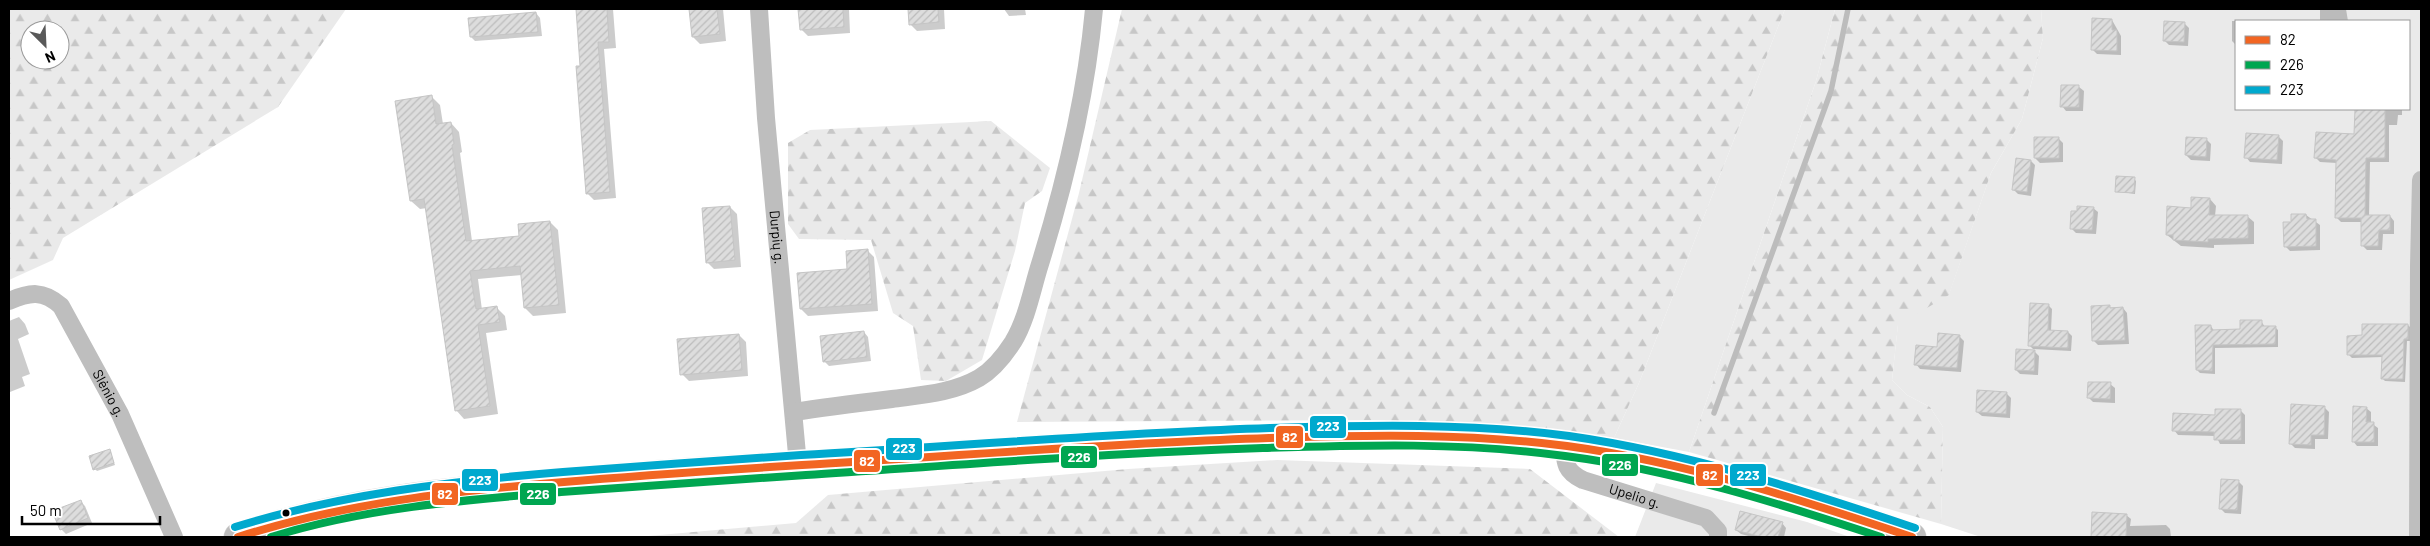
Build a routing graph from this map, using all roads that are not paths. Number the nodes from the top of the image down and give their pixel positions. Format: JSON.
{"nodes":[{"id":1,"x":759,"y":9,"type":"edge"},
{"id":2,"x":1094,"y":9,"type":"edge"},
{"id":3,"x":2421,"y":180,"type":"edge"},
{"id":4,"x":9,"y":302,"type":"edge"},
{"id":5,"x":794,"y":412,"type":"junction"},
{"id":6,"x":1565,"y":446,"type":"junction"},
{"id":7,"x":798,"y":465,"type":"junction"},
{"id":8,"x":174,"y":537,"type":"edge"},
{"id":9,"x":238,"y":537,"type":"edge"},
{"id":10,"x":1718,"y":537,"type":"edge"},
{"id":11,"x":1912,"y":537,"type":"edge"},
{"id":12,"x":2418,"y":537,"type":"edge"}],
"edges":[{"from":1,"to":5,"type":"street","name":"Durpių g."},
{"from":2,"to":5,"type":"street"},
{"from":3,"to":12,"type":"street"},
{"from":4,"to":8,"type":"street","name":"Slėnio g."},
{"from":5,"to":7,"type":"street","name":"Durpių g."},
{"from":6,"to":7,"type":"main road"},
{"from":6,"to":10,"type":"street","name":"Upelio g."},
{"from":6,"to":11,"type":"main road"},
{"from":7,"to":9,"type":"main road"}]}
